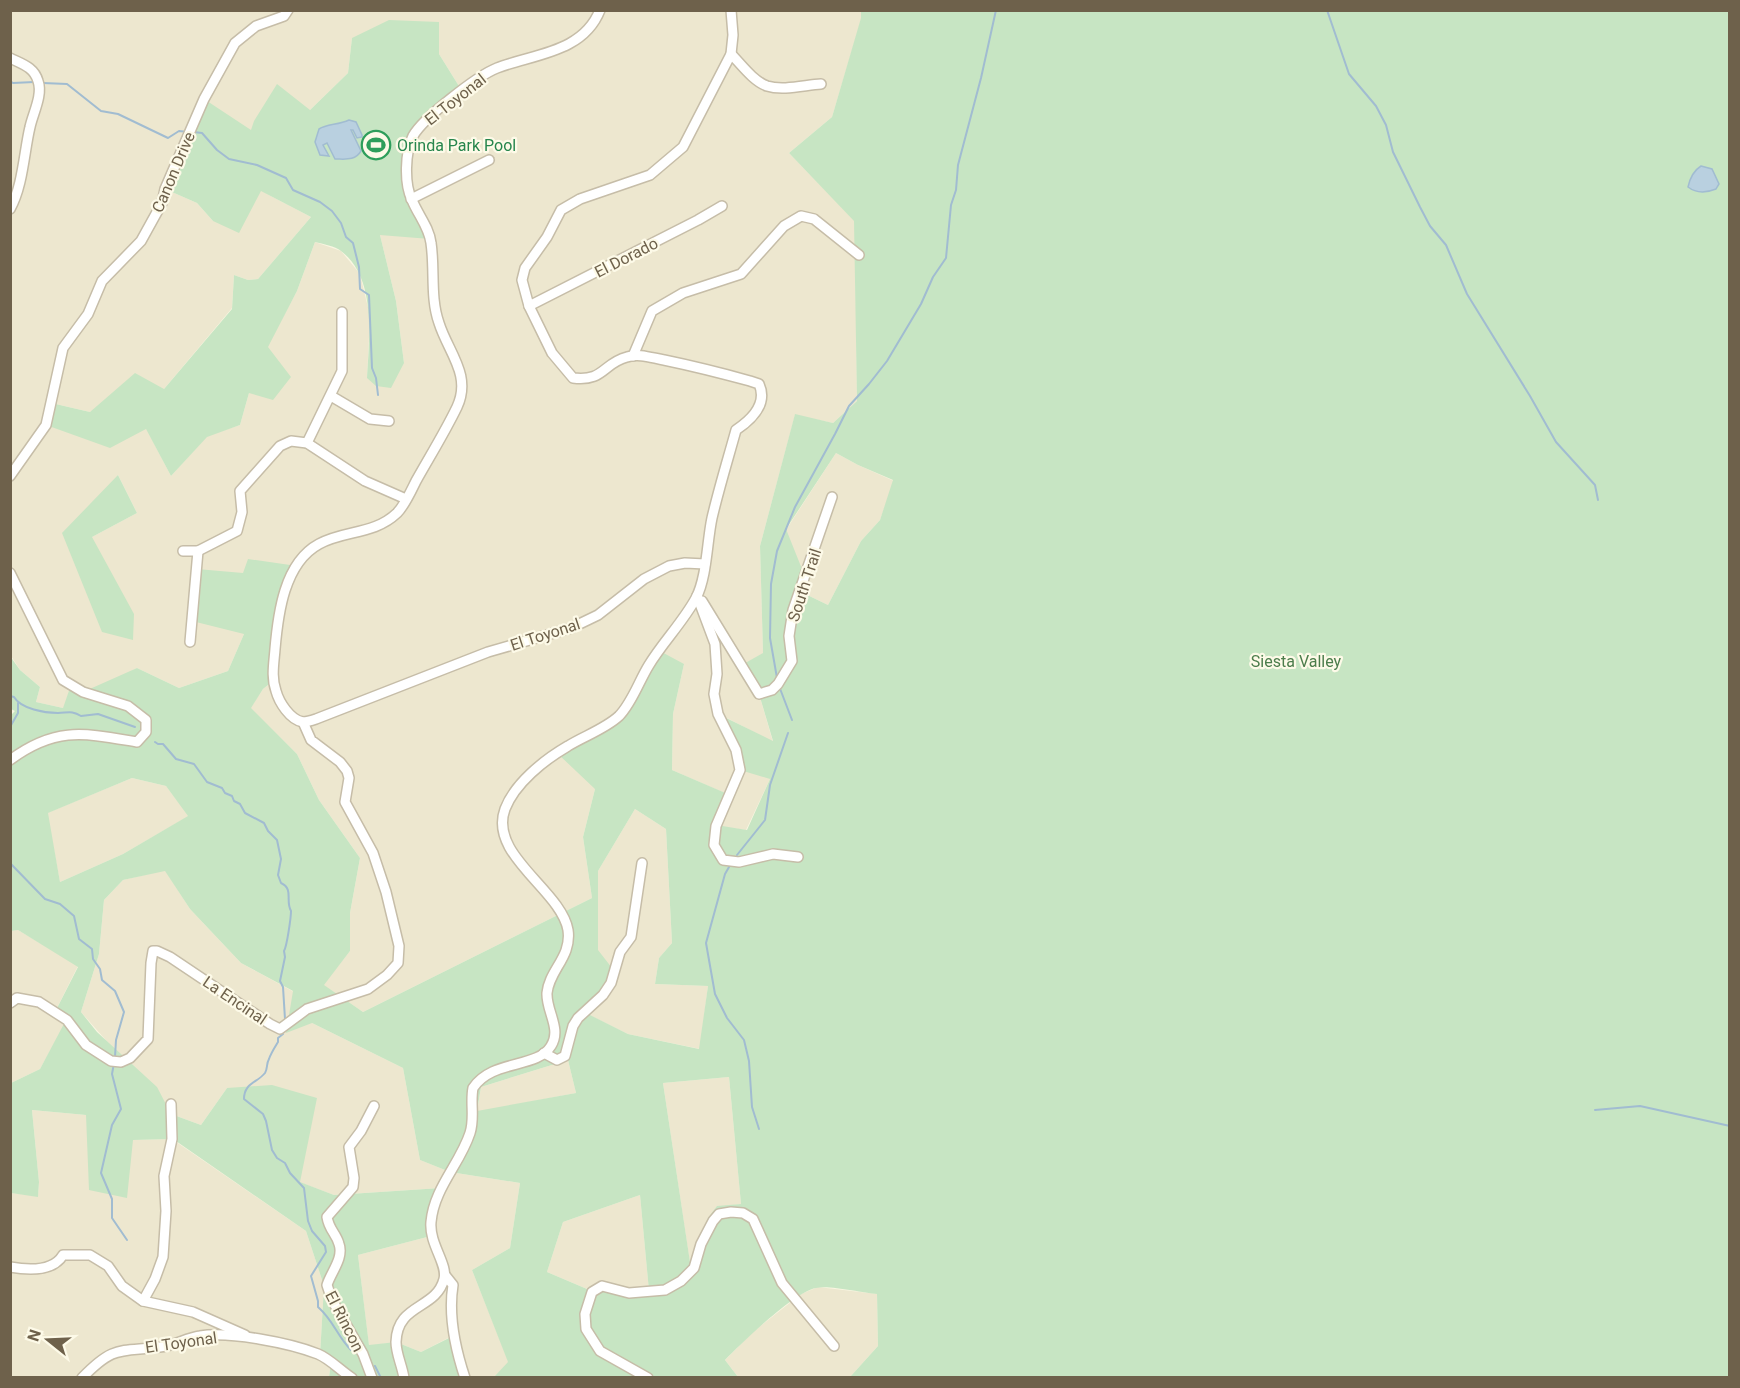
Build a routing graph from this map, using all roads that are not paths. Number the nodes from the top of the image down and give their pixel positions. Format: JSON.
{"nodes":[{"id":1,"x":288,"y":10,"type":"edge"},
{"id":2,"x":600,"y":10,"type":"edge"},
{"id":3,"x":730,"y":10,"type":"edge"},
{"id":4,"x":731,"y":54,"type":"junction"},
{"id":5,"x":10,"y":58,"type":"edge"},
{"id":6,"x":821,"y":84,"type":"dead end"},
{"id":7,"x":489,"y":160,"type":"dead end"},
{"id":8,"x":411,"y":199,"type":"junction"},
{"id":9,"x":722,"y":206,"type":"dead end"},
{"id":10,"x":10,"y":209,"type":"edge"},
{"id":11,"x":859,"y":255,"type":"dead end"},
{"id":12,"x":528,"y":306,"type":"junction"},
{"id":13,"x":342,"y":312,"type":"dead end"},
{"id":14,"x":633,"y":356,"type":"junction"},
{"id":15,"x":331,"y":396,"type":"junction"},
{"id":16,"x":389,"y":421,"type":"dead end"},
{"id":17,"x":308,"y":443,"type":"junction"},
{"id":18,"x":10,"y":476,"type":"edge"},
{"id":19,"x":832,"y":497,"type":"dead end"},
{"id":20,"x":406,"y":499,"type":"junction"},
{"id":21,"x":183,"y":551,"type":"dead end"},
{"id":22,"x":198,"y":552,"type":"junction"},
{"id":23,"x":705,"y":564,"type":"junction"},
{"id":24,"x":10,"y":573,"type":"edge"},
{"id":25,"x":697,"y":597,"type":"junction"},
{"id":26,"x":190,"y":642,"type":"dead end"},
{"id":27,"x":303,"y":722,"type":"junction"},
{"id":28,"x":10,"y":760,"type":"edge"},
{"id":29,"x":798,"y":857,"type":"dead end"},
{"id":30,"x":642,"y":863,"type":"dead end"},
{"id":31,"x":10,"y":1003,"type":"edge"},
{"id":32,"x":544,"y":1053,"type":"junction"},
{"id":33,"x":171,"y":1104,"type":"dead end"},
{"id":34,"x":374,"y":1106,"type":"dead end"},
{"id":35,"x":10,"y":1267,"type":"edge"},
{"id":36,"x":445,"y":1275,"type":"junction"},
{"id":37,"x":143,"y":1301,"type":"junction"},
{"id":38,"x":255,"y":1339,"type":"junction"},
{"id":39,"x":834,"y":1347,"type":"dead end"},
{"id":40,"x":82,"y":1377,"type":"edge"},
{"id":41,"x":352,"y":1377,"type":"edge"},
{"id":42,"x":372,"y":1377,"type":"edge"},
{"id":43,"x":404,"y":1377,"type":"edge"},
{"id":44,"x":465,"y":1377,"type":"edge"},
{"id":45,"x":648,"y":1377,"type":"edge"}],
"edges":[{"from":1,"to":18,"type":"street","name":"Canon Drive"},
{"from":2,"to":8,"type":"street","name":"El Toyonal"},
{"from":3,"to":4,"type":"street"},
{"from":4,"to":6,"type":"street"},
{"from":4,"to":12,"type":"street"},
{"from":5,"to":10,"type":"street"},
{"from":7,"to":8,"type":"street"},
{"from":8,"to":20,"type":"street","name":"El Toyonal"},
{"from":9,"to":12,"type":"street","name":"El Dorado"},
{"from":11,"to":14,"type":"street"},
{"from":12,"to":14,"type":"street"},
{"from":13,"to":15,"type":"street"},
{"from":14,"to":23,"type":"street"},
{"from":15,"to":16,"type":"street"},
{"from":15,"to":17,"type":"street"},
{"from":17,"to":20,"type":"street"},
{"from":17,"to":22,"type":"street"},
{"from":19,"to":25,"type":"street","name":"South Trail"},
{"from":20,"to":27,"type":"street","name":"El Toyonal"},
{"from":21,"to":22,"type":"street"},
{"from":22,"to":26,"type":"street"},
{"from":23,"to":25,"type":"street"},
{"from":23,"to":27,"type":"street","name":"El Toyonal"},
{"from":24,"to":28,"type":"street"},
{"from":25,"to":29,"type":"street"},
{"from":25,"to":32,"type":"street"},
{"from":27,"to":31,"type":"street","name":"La Encinal"},
{"from":30,"to":32,"type":"street"},
{"from":32,"to":36,"type":"street"},
{"from":33,"to":37,"type":"street"},
{"from":34,"to":42,"type":"street","name":"El Rincon"},
{"from":35,"to":37,"type":"street"},
{"from":36,"to":43,"type":"street"},
{"from":36,"to":44,"type":"street"},
{"from":37,"to":38,"type":"street"},
{"from":38,"to":40,"type":"street","name":"El Toyonal"},
{"from":38,"to":41,"type":"street","name":"El Toyonal"},
{"from":39,"to":45,"type":"street"}]}
